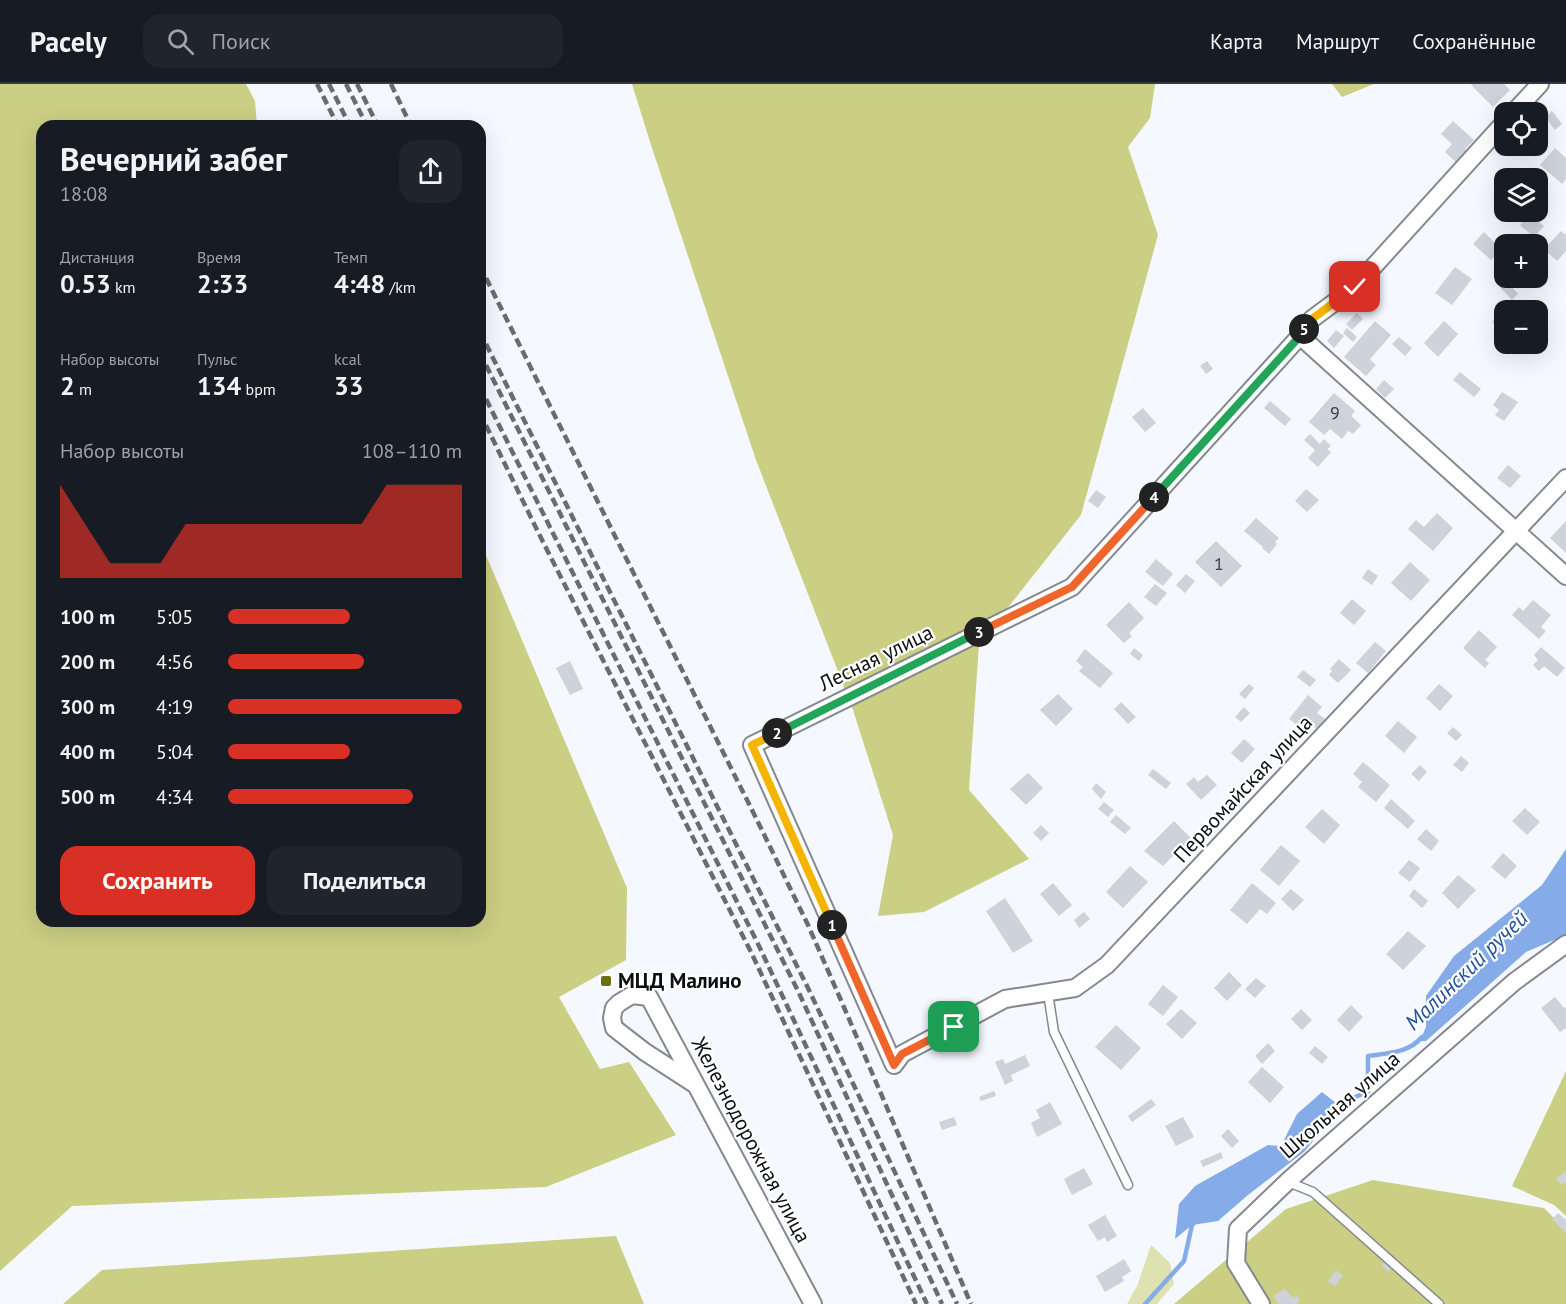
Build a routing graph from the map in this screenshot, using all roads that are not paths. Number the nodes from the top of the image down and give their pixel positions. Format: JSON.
{"nodes":[{"id":1,"x":1540,"y":84,"type":"edge"},
{"id":2,"x":1523,"y":102,"type":"edge"},
{"id":3,"x":1494,"y":134,"type":"edge"},
{"id":4,"x":1300,"y":336,"type":"junction"},
{"id":5,"x":1566,"y":478,"type":"edge"},
{"id":6,"x":1517,"y":531,"type":"junction"},
{"id":7,"x":1566,"y":576,"type":"edge"},
{"id":8,"x":1566,"y":944,"type":"edge"},
{"id":9,"x":1048,"y":993,"type":"junction"},
{"id":10,"x":902,"y":1054,"type":"joint"},
{"id":11,"x":696,"y":1085,"type":"junction"},
{"id":12,"x":1288,"y":1181,"type":"junction"},
{"id":13,"x":1128,"y":1185,"type":"dead end"},
{"id":14,"x":813,"y":1304,"type":"edge"},
{"id":15,"x":1261,"y":1304,"type":"edge"},
{"id":16,"x":1439,"y":1304,"type":"edge"}],
"edges":[{"from":1,"to":2,"type":"street"},
{"from":3,"to":4,"type":"street","name":"Лесная улица"},
{"from":4,"to":6,"type":"street"},
{"from":4,"to":10,"type":"street","name":"Лесная улица"},
{"from":5,"to":6,"type":"street","name":"Первомайская улица"},
{"from":6,"to":7,"type":"street"},
{"from":6,"to":9,"type":"street","name":"Первомайская улица"},
{"from":8,"to":12,"type":"street","name":"Школьная улица"},
{"from":9,"to":10,"type":"street","name":"Первомайская улица"},
{"from":9,"to":13,"type":"lane"},
{"from":11,"to":11,"type":"street","name":"Железнодорожная улица"},
{"from":11,"to":14,"type":"street","name":"Железнодорожная улица"},
{"from":12,"to":15,"type":"street","name":"Школьная улица"},
{"from":12,"to":16,"type":"lane"}]}
